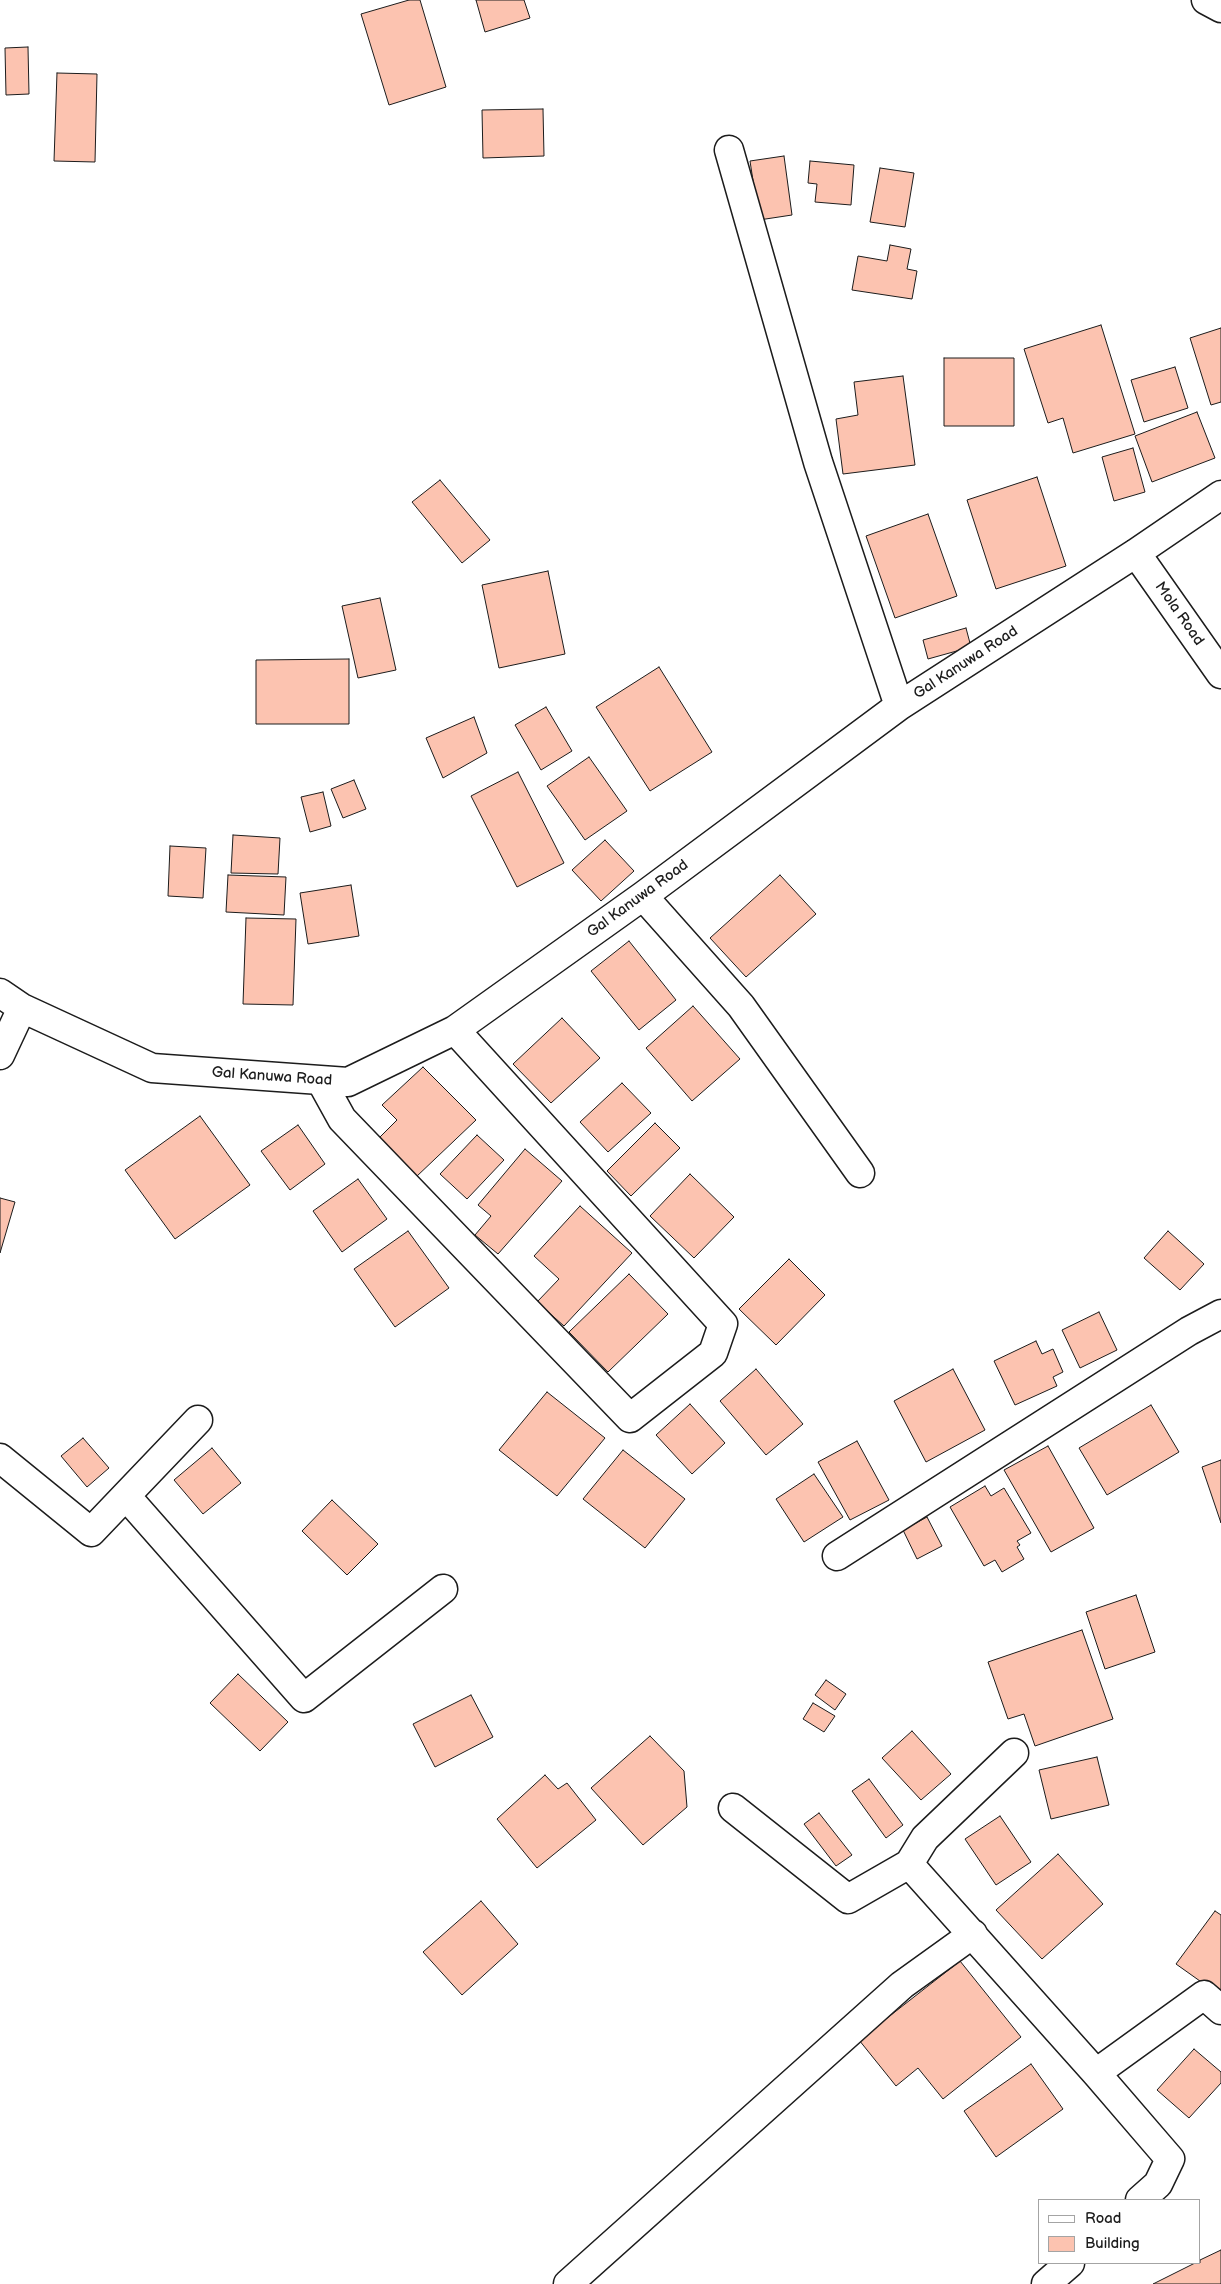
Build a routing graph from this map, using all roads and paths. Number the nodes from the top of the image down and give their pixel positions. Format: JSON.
{"nodes":[{"id":1,"x":1206,"y":0,"type":"edge"},
{"id":2,"x":1221,"y":8,"type":"edge"},
{"id":3,"x":729,"y":150,"type":"dead end"},
{"id":4,"x":1221,"y":495,"type":"edge"},
{"id":5,"x":1136,"y":553,"type":"junction"},
{"id":6,"x":1221,"y":674,"type":"edge"},
{"id":7,"x":899,"y":706,"type":"junction"},
{"id":8,"x":643,"y":896,"type":"junction"},
{"id":9,"x":11,"y":1000,"type":"edge"},
{"id":10,"x":455,"y":1030,"type":"junction"},
{"id":11,"x":0,"y":1055,"type":"edge"},
{"id":12,"x":321,"y":1080,"type":"junction"},
{"id":13,"x":860,"y":1173,"type":"dead end"},
{"id":14,"x":1221,"y":1314,"type":"edge"},
{"id":15,"x":198,"y":1420,"type":"dead end"},
{"id":16,"x":0,"y":1458,"type":"edge"},
{"id":17,"x":126,"y":1496,"type":"junction"},
{"id":18,"x":837,"y":1556,"type":"dead end"},
{"id":19,"x":443,"y":1589,"type":"dead end"},
{"id":20,"x":1014,"y":1753,"type":"dead end"},
{"id":21,"x":733,"y":1808,"type":"dead end"},
{"id":22,"x":909,"y":1864,"type":"junction"},
{"id":23,"x":973,"y":1934,"type":"junction"},
{"id":24,"x":1221,"y":2010,"type":"edge"},
{"id":25,"x":1096,"y":2073,"type":"junction"},
{"id":26,"x":1141,"y":2199,"type":"edge"},
{"id":27,"x":1069,"y":2264,"type":"edge"},
{"id":28,"x":568,"y":2284,"type":"edge"},
{"id":29,"x":1046,"y":2284,"type":"edge"}],
"edges":[{"from":1,"to":2,"type":"street"},
{"from":3,"to":7,"type":"street"},
{"from":4,"to":5,"type":"street","name":"Gal Kanuwa Road"},
{"from":5,"to":6,"type":"street","name":"Mola Road"},
{"from":5,"to":7,"type":"street","name":"Gal Kanuwa Road"},
{"from":7,"to":8,"type":"street","name":"Gal Kanuwa Road"},
{"from":8,"to":10,"type":"street","name":"Gal Kanuwa Road"},
{"from":8,"to":13,"type":"street"},
{"from":9,"to":11,"type":"street"},
{"from":9,"to":12,"type":"street","name":"Gal Kanuwa Road"},
{"from":10,"to":12,"type":"street","name":"Gal Kanuwa Road"},
{"from":10,"to":12,"type":"street"},
{"from":14,"to":18,"type":"street"},
{"from":15,"to":17,"type":"street"},
{"from":16,"to":17,"type":"street"},
{"from":17,"to":19,"type":"street"},
{"from":20,"to":22,"type":"street"},
{"from":21,"to":22,"type":"street"},
{"from":22,"to":23,"type":"street"},
{"from":23,"to":25,"type":"street"},
{"from":23,"to":28,"type":"street"},
{"from":24,"to":25,"type":"street"},
{"from":25,"to":26,"type":"street"},
{"from":27,"to":29,"type":"street"}]}
